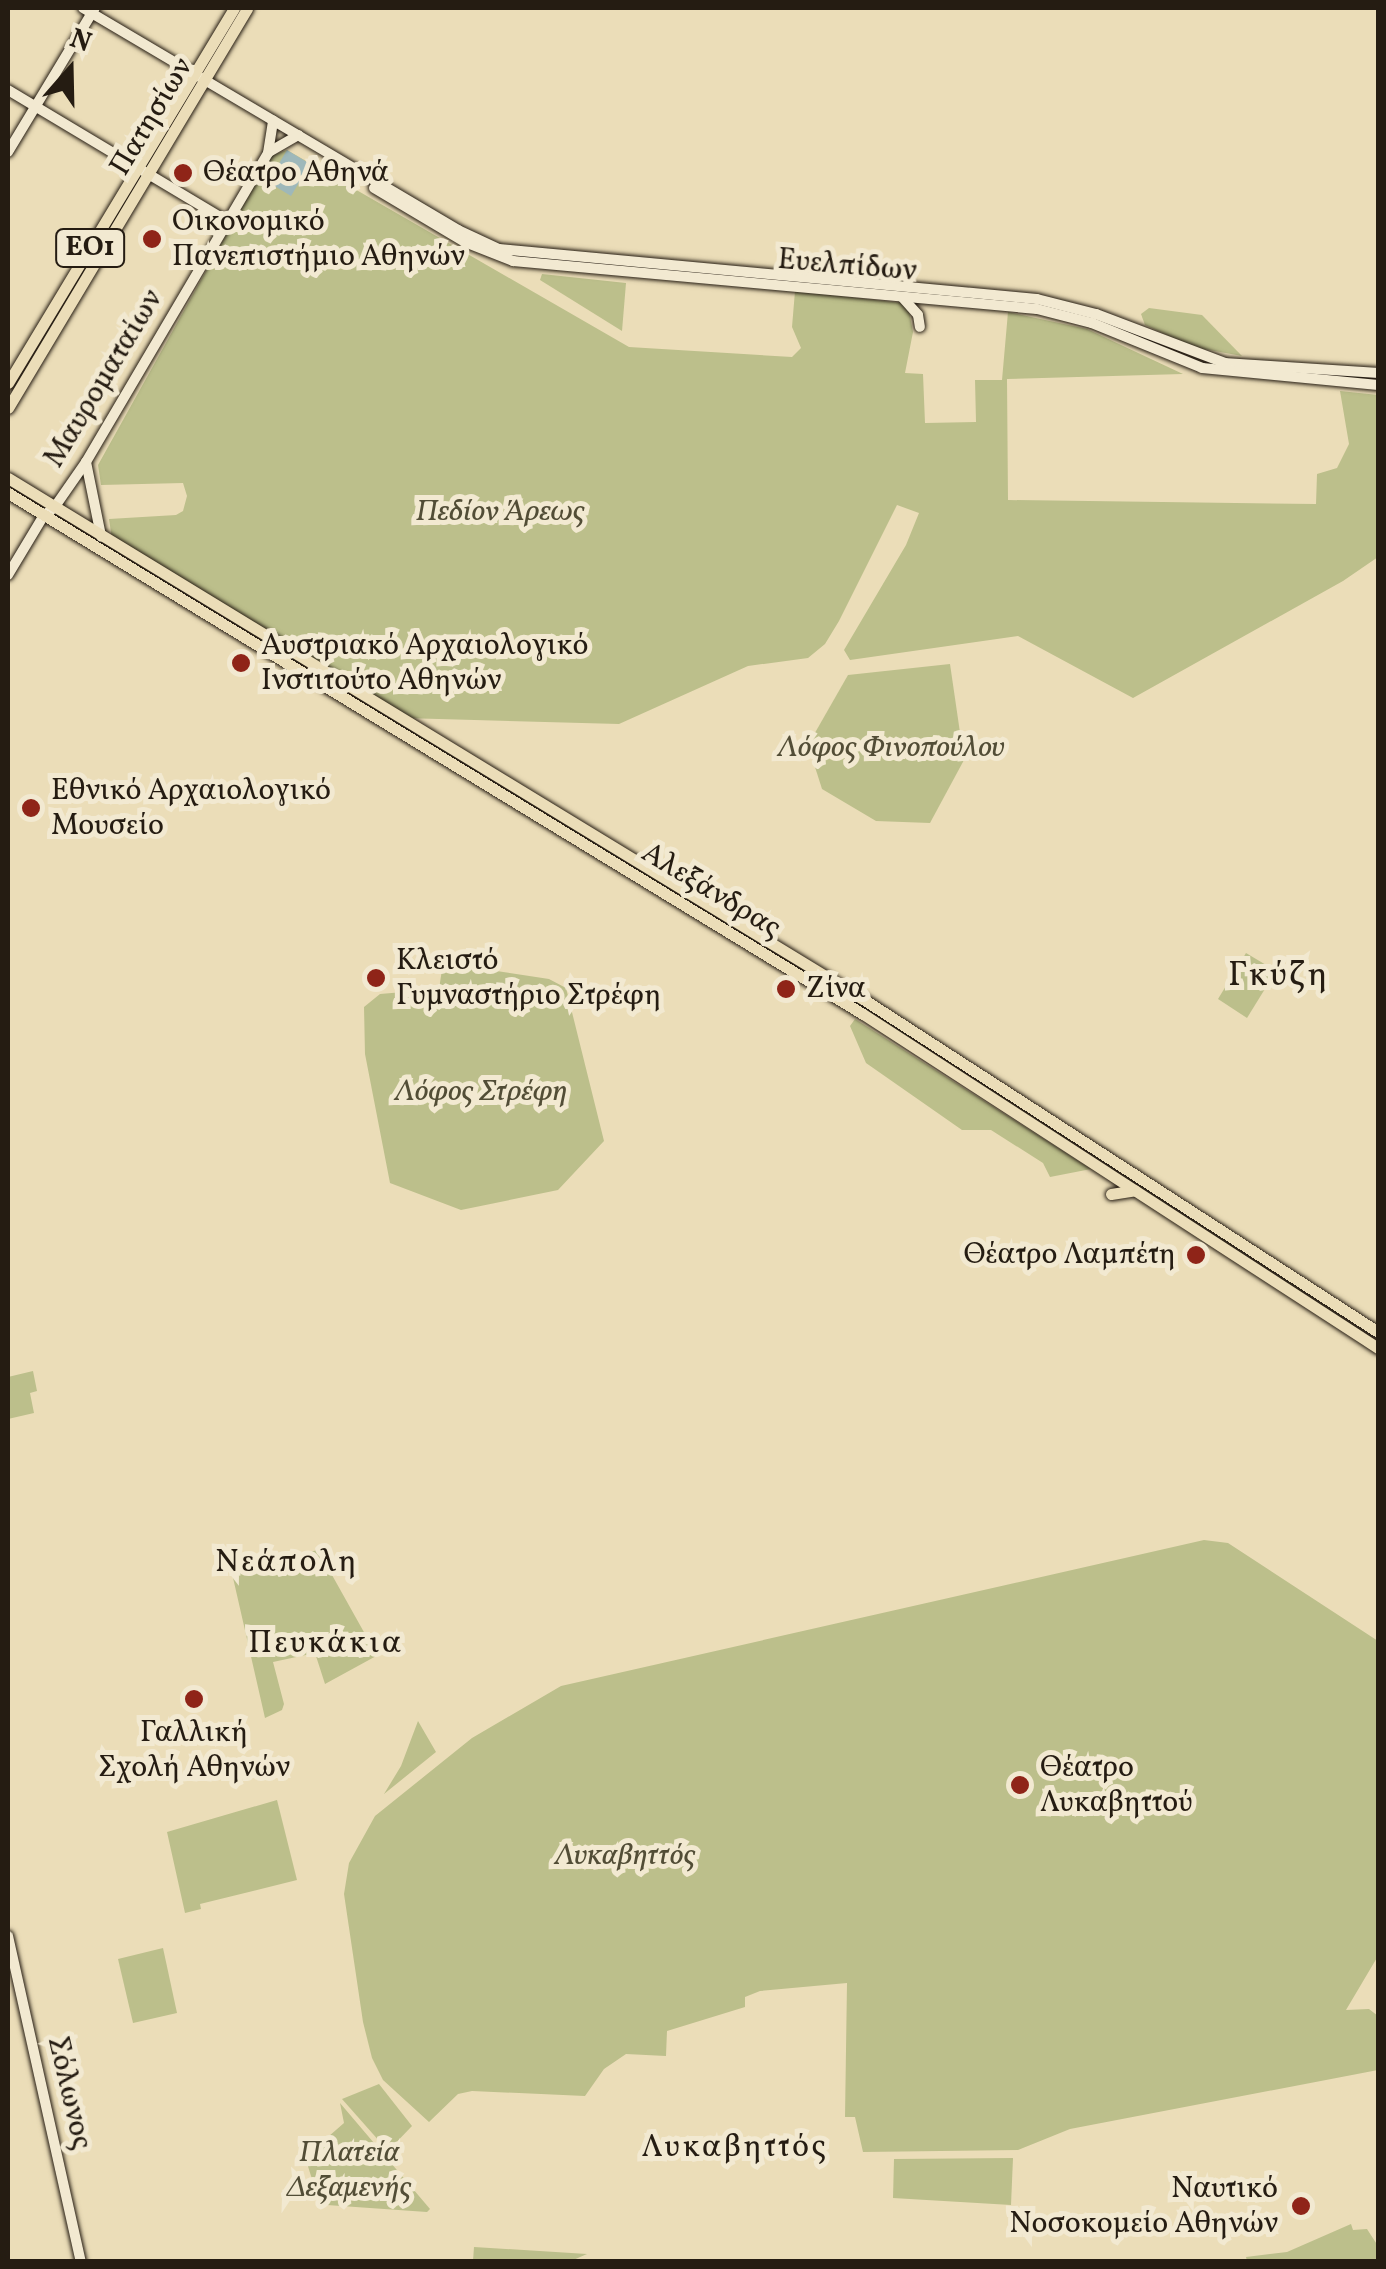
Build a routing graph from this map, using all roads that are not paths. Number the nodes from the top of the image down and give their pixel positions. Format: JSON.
{"nodes":[{"id":1,"x":234,"y":8,"type":"edge"},
{"id":2,"x":247,"y":8,"type":"edge"},
{"id":3,"x":90,"y":9,"type":"edge"},
{"id":4,"x":200,"y":76,"type":"junction"},
{"id":5,"x":8,"y":90,"type":"edge"},
{"id":6,"x":35,"y":106,"type":"junction"},
{"id":7,"x":273,"y":120,"type":"junction"},
{"id":8,"x":295,"y":137,"type":"junction"},
{"id":9,"x":8,"y":152,"type":"edge"},
{"id":10,"x":268,"y":153,"type":"junction"},
{"id":11,"x":330,"y":158,"type":"junction"},
{"id":12,"x":143,"y":170,"type":"junction"},
{"id":13,"x":228,"y":221,"type":"junction"},
{"id":14,"x":901,"y":296,"type":"junction"},
{"id":15,"x":920,"y":327,"type":"dead end"},
{"id":16,"x":1378,"y":373,"type":"edge"},
{"id":17,"x":8,"y":383,"type":"edge"},
{"id":18,"x":1378,"y":384,"type":"edge"},
{"id":19,"x":8,"y":408,"type":"edge"},
{"id":20,"x":86,"y":462,"type":"junction"},
{"id":21,"x":8,"y":463,"type":"edge"},
{"id":22,"x":10,"y":490,"type":"edge"},
{"id":23,"x":49,"y":511,"type":"junction"},
{"id":24,"x":101,"y":537,"type":"junction"},
{"id":25,"x":8,"y":575,"type":"edge"},
{"id":26,"x":1136,"y":1190,"type":"junction"},
{"id":27,"x":1111,"y":1194,"type":"dead end"},
{"id":28,"x":1378,"y":1332,"type":"edge"},
{"id":29,"x":1378,"y":1348,"type":"edge"},
{"id":30,"x":8,"y":1936,"type":"edge"},
{"id":31,"x":81,"y":2262,"type":"edge"}],
"edges":[{"from":1,"to":4,"type":"main road","name":"Πατησίων","number":"ΕΟ1"},
{"from":2,"to":4,"type":"main road","name":"Πατησίων","number":"ΕΟ1"},
{"from":3,"to":4,"type":"main road"},
{"from":3,"to":6,"type":"main road"},
{"from":4,"to":7,"type":"main road"},
{"from":4,"to":12,"type":"main road","name":"Πατησίων","number":"ΕΟ1"},
{"from":5,"to":6,"type":"main road"},
{"from":6,"to":9,"type":"main road"},
{"from":6,"to":12,"type":"main road"},
{"from":7,"to":8,"type":"main road"},
{"from":7,"to":10,"type":"main road","name":"Μαυροματαίων"},
{"from":8,"to":10,"type":"main road","name":"Μαυροματαίων"},
{"from":8,"to":11,"type":"main road"},
{"from":10,"to":13,"type":"main road","name":"Μαυροματαίων"},
{"from":11,"to":14,"type":"main road","name":"Ευελπίδων"},
{"from":11,"to":16,"type":"main road","name":"Ευελπίδων"},
{"from":12,"to":13,"type":"main road"},
{"from":12,"to":17,"type":"main road","name":"Πατησίων","number":"ΕΟ1"},
{"from":12,"to":19,"type":"main road","name":"Πατησίων","number":"ΕΟ1"},
{"from":13,"to":20,"type":"main road","name":"Μαυροματαίων"},
{"from":14,"to":15,"type":"main road"},
{"from":14,"to":18,"type":"main road","name":"Ευελπίδων"},
{"from":20,"to":23,"type":"main road","name":"Μαυροματαίων"},
{"from":20,"to":24,"type":"main road"},
{"from":21,"to":22,"type":"main road"},
{"from":22,"to":23,"type":"main road","name":"Αλεξάνδρας"},
{"from":23,"to":24,"type":"main road","name":"Αλεξάνδρας"},
{"from":23,"to":25,"type":"main road","name":"Μαυροματαίων"},
{"from":23,"to":26,"type":"main road","name":"Αλεξάνδρας"},
{"from":24,"to":28,"type":"main road","name":"Αλεξάνδρας"},
{"from":26,"to":27,"type":"main road"},
{"from":26,"to":29,"type":"main road","name":"Αλεξάνδρας"},
{"from":30,"to":31,"type":"main road","name":"Σόλωνος"}]}
